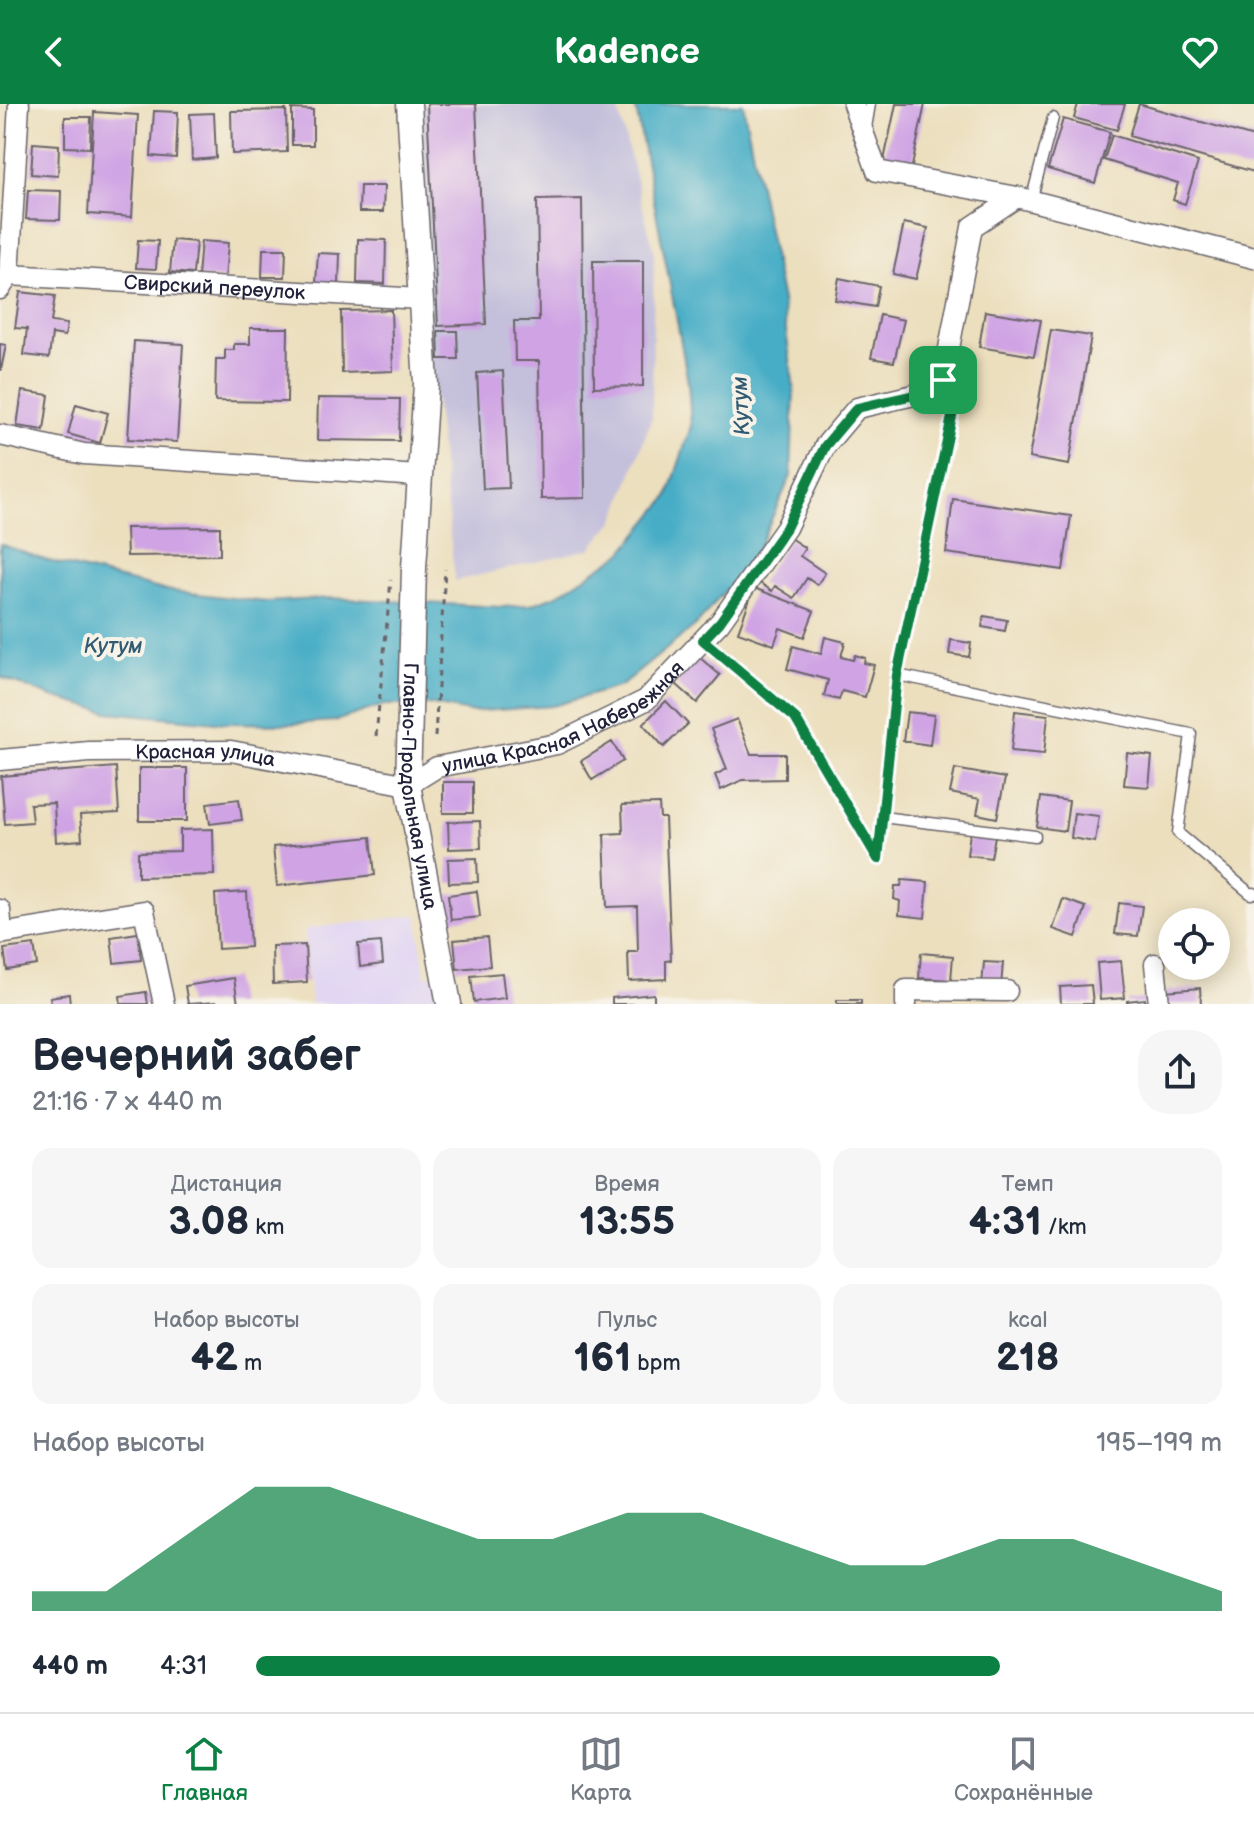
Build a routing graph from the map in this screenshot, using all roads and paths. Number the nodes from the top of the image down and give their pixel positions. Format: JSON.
{"nodes":[{"id":1,"x":19,"y":104,"type":"edge"},
{"id":2,"x":409,"y":104,"type":"edge"},
{"id":3,"x":853,"y":104,"type":"edge"},
{"id":4,"x":870,"y":104,"type":"edge"},
{"id":5,"x":1053,"y":118,"type":"dead end"},
{"id":6,"x":865,"y":134,"type":"junction"},
{"id":7,"x":1024,"y":199,"type":"junction"},
{"id":8,"x":1254,"y":258,"type":"edge"},
{"id":9,"x":4,"y":282,"type":"edge"},
{"id":10,"x":420,"y":299,"type":"junction"},
{"id":11,"x":943,"y":380,"type":"junction"},
{"id":12,"x":0,"y":435,"type":"edge"},
{"id":13,"x":419,"y":476,"type":"junction"},
{"id":14,"x":445,"y":569,"type":"dead end"},
{"id":15,"x":390,"y":595,"type":"dead end"},
{"id":16,"x":703,"y":640,"type":"junction"},
{"id":17,"x":897,"y":675,"type":"junction"},
{"id":18,"x":376,"y":736,"type":"dead end"},
{"id":19,"x":435,"y":737,"type":"dead end"},
{"id":20,"x":0,"y":760,"type":"edge"},
{"id":21,"x":408,"y":785,"type":"junction"},
{"id":22,"x":882,"y":817,"type":"junction"},
{"id":23,"x":1035,"y":836,"type":"dead end"},
{"id":24,"x":1254,"y":893,"type":"edge"},
{"id":25,"x":0,"y":910,"type":"edge"},
{"id":26,"x":1,"y":933,"type":"edge"},
{"id":27,"x":1155,"y":964,"type":"dead end"},
{"id":28,"x":1007,"y":991,"type":"dead end"},
{"id":29,"x":164,"y":1004,"type":"edge"},
{"id":30,"x":449,"y":1004,"type":"edge"},
{"id":31,"x":906,"y":1004,"type":"edge"},
{"id":32,"x":1159,"y":1004,"type":"edge"}],
"edges":[{"from":1,"to":9,"type":"street"},
{"from":2,"to":10,"type":"street"},
{"from":3,"to":6,"type":"street"},
{"from":4,"to":6,"type":"lane"},
{"from":5,"to":7,"type":"lane"},
{"from":6,"to":7,"type":"street"},
{"from":7,"to":8,"type":"street"},
{"from":7,"to":11,"type":"street"},
{"from":9,"to":10,"type":"street","name":"Свирский переулок"},
{"from":10,"to":13,"type":"street"},
{"from":11,"to":16,"type":"street","name":"улица Красная Набережная"},
{"from":11,"to":17,"type":"lane"},
{"from":12,"to":13,"type":"street"},
{"from":13,"to":21,"type":"street","name":"Главно-Продольная улица"},
{"from":14,"to":19,"type":"path"},
{"from":15,"to":18,"type":"path"},
{"from":16,"to":21,"type":"street","name":"улица Красная Набережная"},
{"from":16,"to":22,"type":"lane"},
{"from":17,"to":22,"type":"lane"},
{"from":17,"to":24,"type":"lane"},
{"from":20,"to":21,"type":"street","name":"Красная улица"},
{"from":21,"to":30,"type":"street","name":"Главно-Продольная улица"},
{"from":22,"to":23,"type":"lane"},
{"from":25,"to":26,"type":"street"},
{"from":26,"to":29,"type":"street"},
{"from":27,"to":32,"type":"street"},
{"from":28,"to":31,"type":"street"}]}
